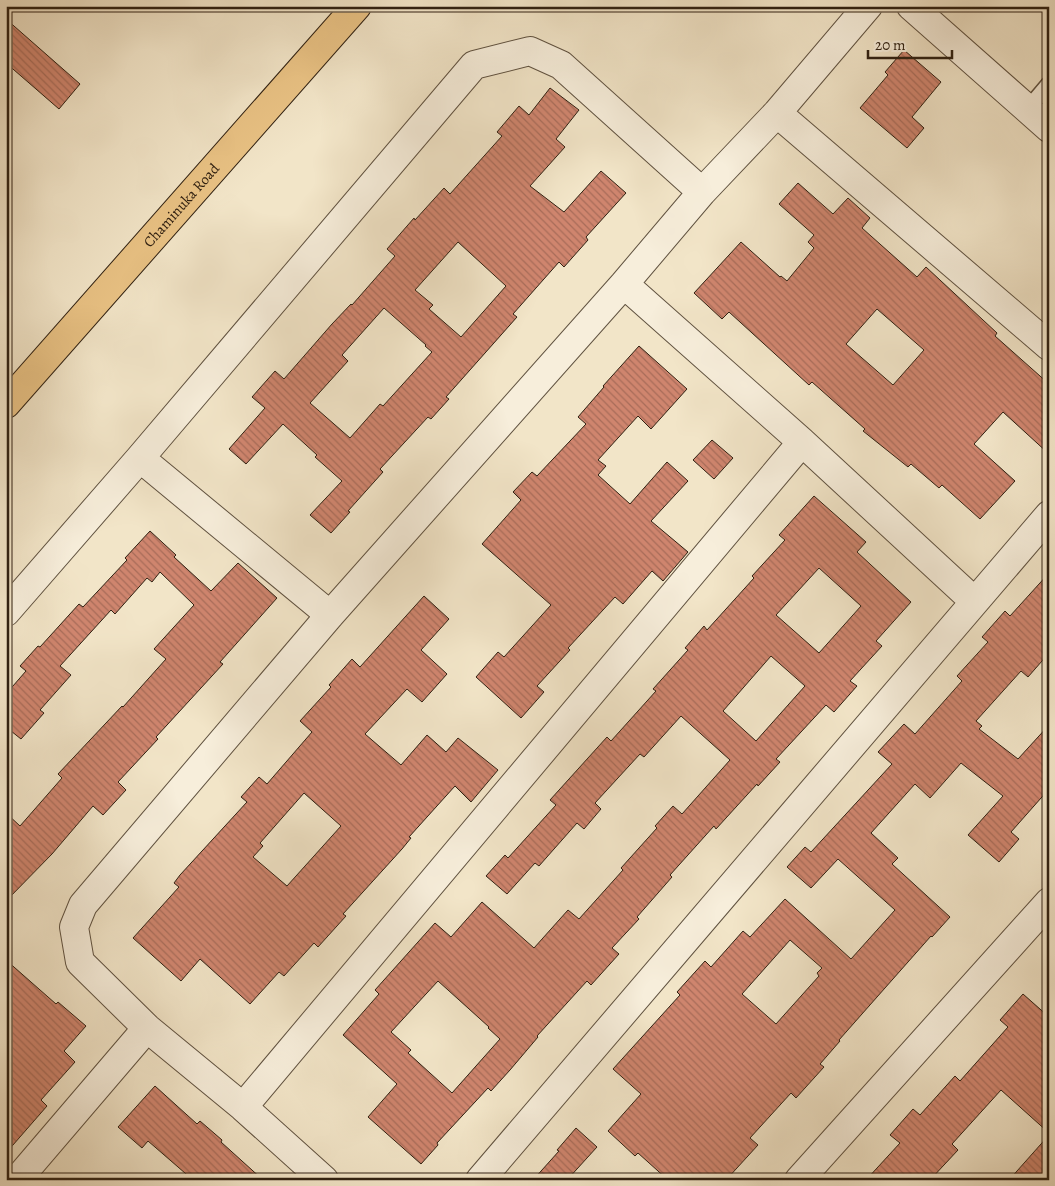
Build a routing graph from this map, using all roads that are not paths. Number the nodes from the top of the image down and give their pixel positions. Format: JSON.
{"nodes":[{"id":1,"x":357,"y":6,"type":"edge"},
{"id":2,"x":868,"y":6,"type":"edge"},
{"id":3,"x":911,"y":6,"type":"edge"},
{"id":4,"x":1049,"y":84,"type":"edge"},
{"id":5,"x":1027,"y":110,"type":"junction"},
{"id":6,"x":777,"y":113,"type":"junction"},
{"id":7,"x":1049,"y":128,"type":"edge"},
{"id":8,"x":702,"y":192,"type":"junction"},
{"id":9,"x":624,"y":284,"type":"junction"},
{"id":10,"x":1049,"y":346,"type":"edge"},
{"id":11,"x":6,"y":404,"type":"edge"},
{"id":12,"x":802,"y":442,"type":"junction"},
{"id":13,"x":140,"y":458,"type":"junction"},
{"id":14,"x":1049,"y":514,"type":"edge"},
{"id":15,"x":974,"y":601,"type":"junction"},
{"id":16,"x":6,"y":612,"type":"edge"},
{"id":17,"x":330,"y":614,"type":"junction"},
{"id":18,"x":1049,"y":902,"type":"edge"},
{"id":19,"x":147,"y":1028,"type":"junction"},
{"id":20,"x":243,"y":1107,"type":"junction"},
{"id":21,"x":17,"y":1180,"type":"edge"},
{"id":22,"x":324,"y":1180,"type":"edge"},
{"id":23,"x":480,"y":1180,"type":"edge"},
{"id":24,"x":799,"y":1180,"type":"edge"}],
"edges":[{"from":1,"to":11,"type":"main road","name":"Chaminuka Road"},
{"from":2,"to":6,"type":"street"},
{"from":3,"to":5,"type":"street"},
{"from":4,"to":5,"type":"lane"},
{"from":5,"to":7,"type":"street"},
{"from":6,"to":8,"type":"street"},
{"from":6,"to":10,"type":"street"},
{"from":8,"to":9,"type":"street"},
{"from":8,"to":13,"type":"street"},
{"from":9,"to":12,"type":"street"},
{"from":9,"to":17,"type":"street"},
{"from":12,"to":15,"type":"street"},
{"from":12,"to":20,"type":"street"},
{"from":13,"to":16,"type":"street"},
{"from":13,"to":17,"type":"street"},
{"from":14,"to":15,"type":"street"},
{"from":15,"to":23,"type":"street"},
{"from":17,"to":19,"type":"street"},
{"from":18,"to":24,"type":"street"},
{"from":19,"to":20,"type":"street"},
{"from":19,"to":21,"type":"street"},
{"from":20,"to":22,"type":"street"}]}
